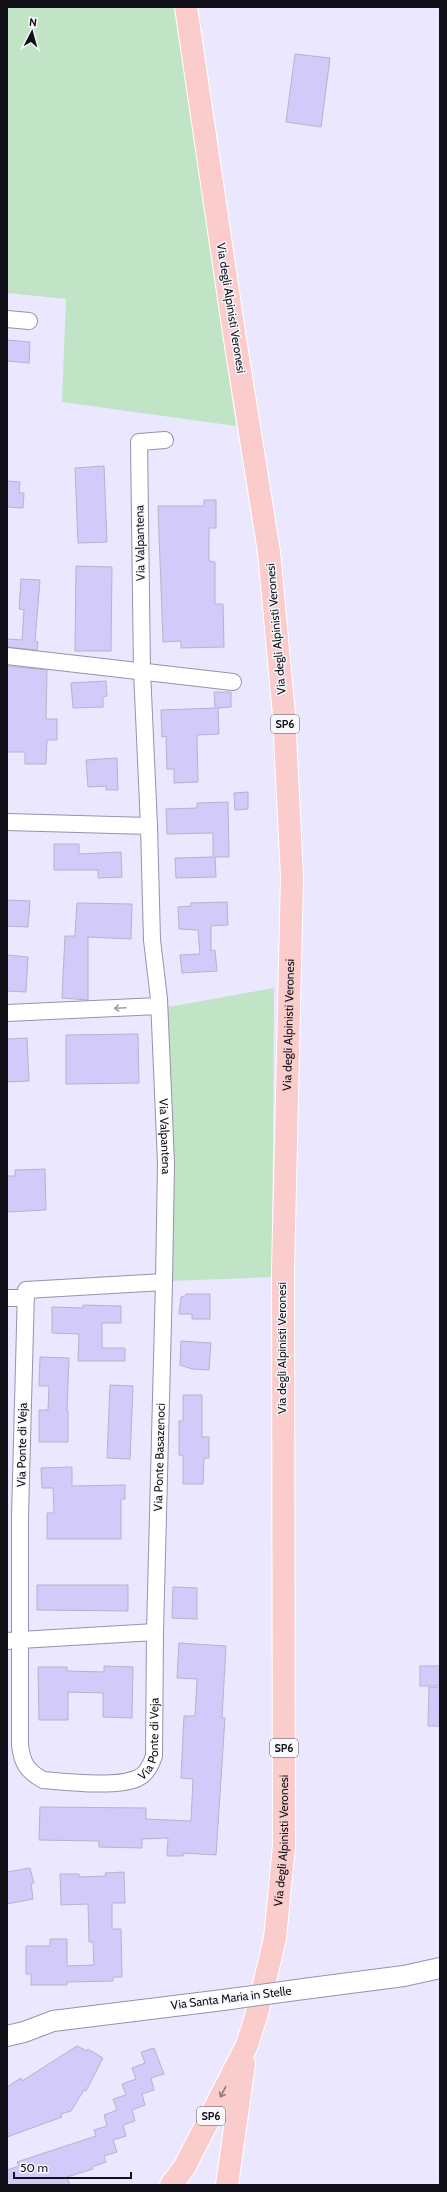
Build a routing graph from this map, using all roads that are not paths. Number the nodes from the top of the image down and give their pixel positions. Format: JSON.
{"nodes":[{"id":1,"x":186,"y":7,"type":"edge"},
{"id":2,"x":7,"y":318,"type":"edge"},
{"id":3,"x":29,"y":321,"type":"dead end"},
{"id":4,"x":165,"y":440,"type":"dead end"},
{"id":5,"x":7,"y":656,"type":"edge"},
{"id":6,"x":142,"y":671,"type":"junction"},
{"id":7,"x":232,"y":682,"type":"dead end"},
{"id":8,"x":7,"y":822,"type":"edge"},
{"id":9,"x":149,"y":826,"type":"junction"},
{"id":10,"x":159,"y":1006,"type":"junction"},
{"id":11,"x":7,"y":1013,"type":"edge"},
{"id":12,"x":164,"y":1282,"type":"junction"},
{"id":13,"x":7,"y":1298,"type":"edge"},
{"id":14,"x":26,"y":1298,"type":"junction"},
{"id":15,"x":155,"y":1632,"type":"junction"},
{"id":16,"x":14,"y":1640,"type":"edge"},
{"id":17,"x":440,"y":1968,"type":"edge"},
{"id":18,"x":16,"y":2034,"type":"edge"},
{"id":19,"x":7,"y":2043,"type":"edge"},
{"id":20,"x":247,"y":2045,"type":"junction"},
{"id":21,"x":171,"y":2185,"type":"edge"},
{"id":22,"x":227,"y":2185,"type":"edge"}],
"edges":[{"from":1,"to":20,"type":"highway","name":"Via degli Alpinisti Veronesi","number":"SP6"},
{"from":2,"to":3,"type":"street"},
{"from":4,"to":6,"type":"street","name":"Via Valpantena"},
{"from":5,"to":6,"type":"street"},
{"from":6,"to":7,"type":"street"},
{"from":6,"to":9,"type":"street","name":"Via Valpantena"},
{"from":8,"to":9,"type":"street"},
{"from":9,"to":10,"type":"street","name":"Via Valpantena"},
{"from":10,"to":11,"type":"street","one_way":true},
{"from":10,"to":12,"type":"street","name":"Via Valpantena"},
{"from":12,"to":14,"type":"street"},
{"from":12,"to":15,"type":"street","name":"Via Ponte Basazenoci"},
{"from":13,"to":14,"type":"street"},
{"from":14,"to":16,"type":"street","name":"Via Ponte di Veja"},
{"from":15,"to":16,"type":"street"},
{"from":15,"to":16,"type":"street","name":"Via Ponte di Veja"},
{"from":17,"to":18,"type":"street","name":"Via Santa Maria in Stelle","bridge":true},
{"from":18,"to":19,"type":"street","name":"Via Santa Maria in Stelle"},
{"from":20,"to":21,"type":"highway","number":"SP6","one_way":true},
{"from":20,"to":22,"type":"highway"}]}
